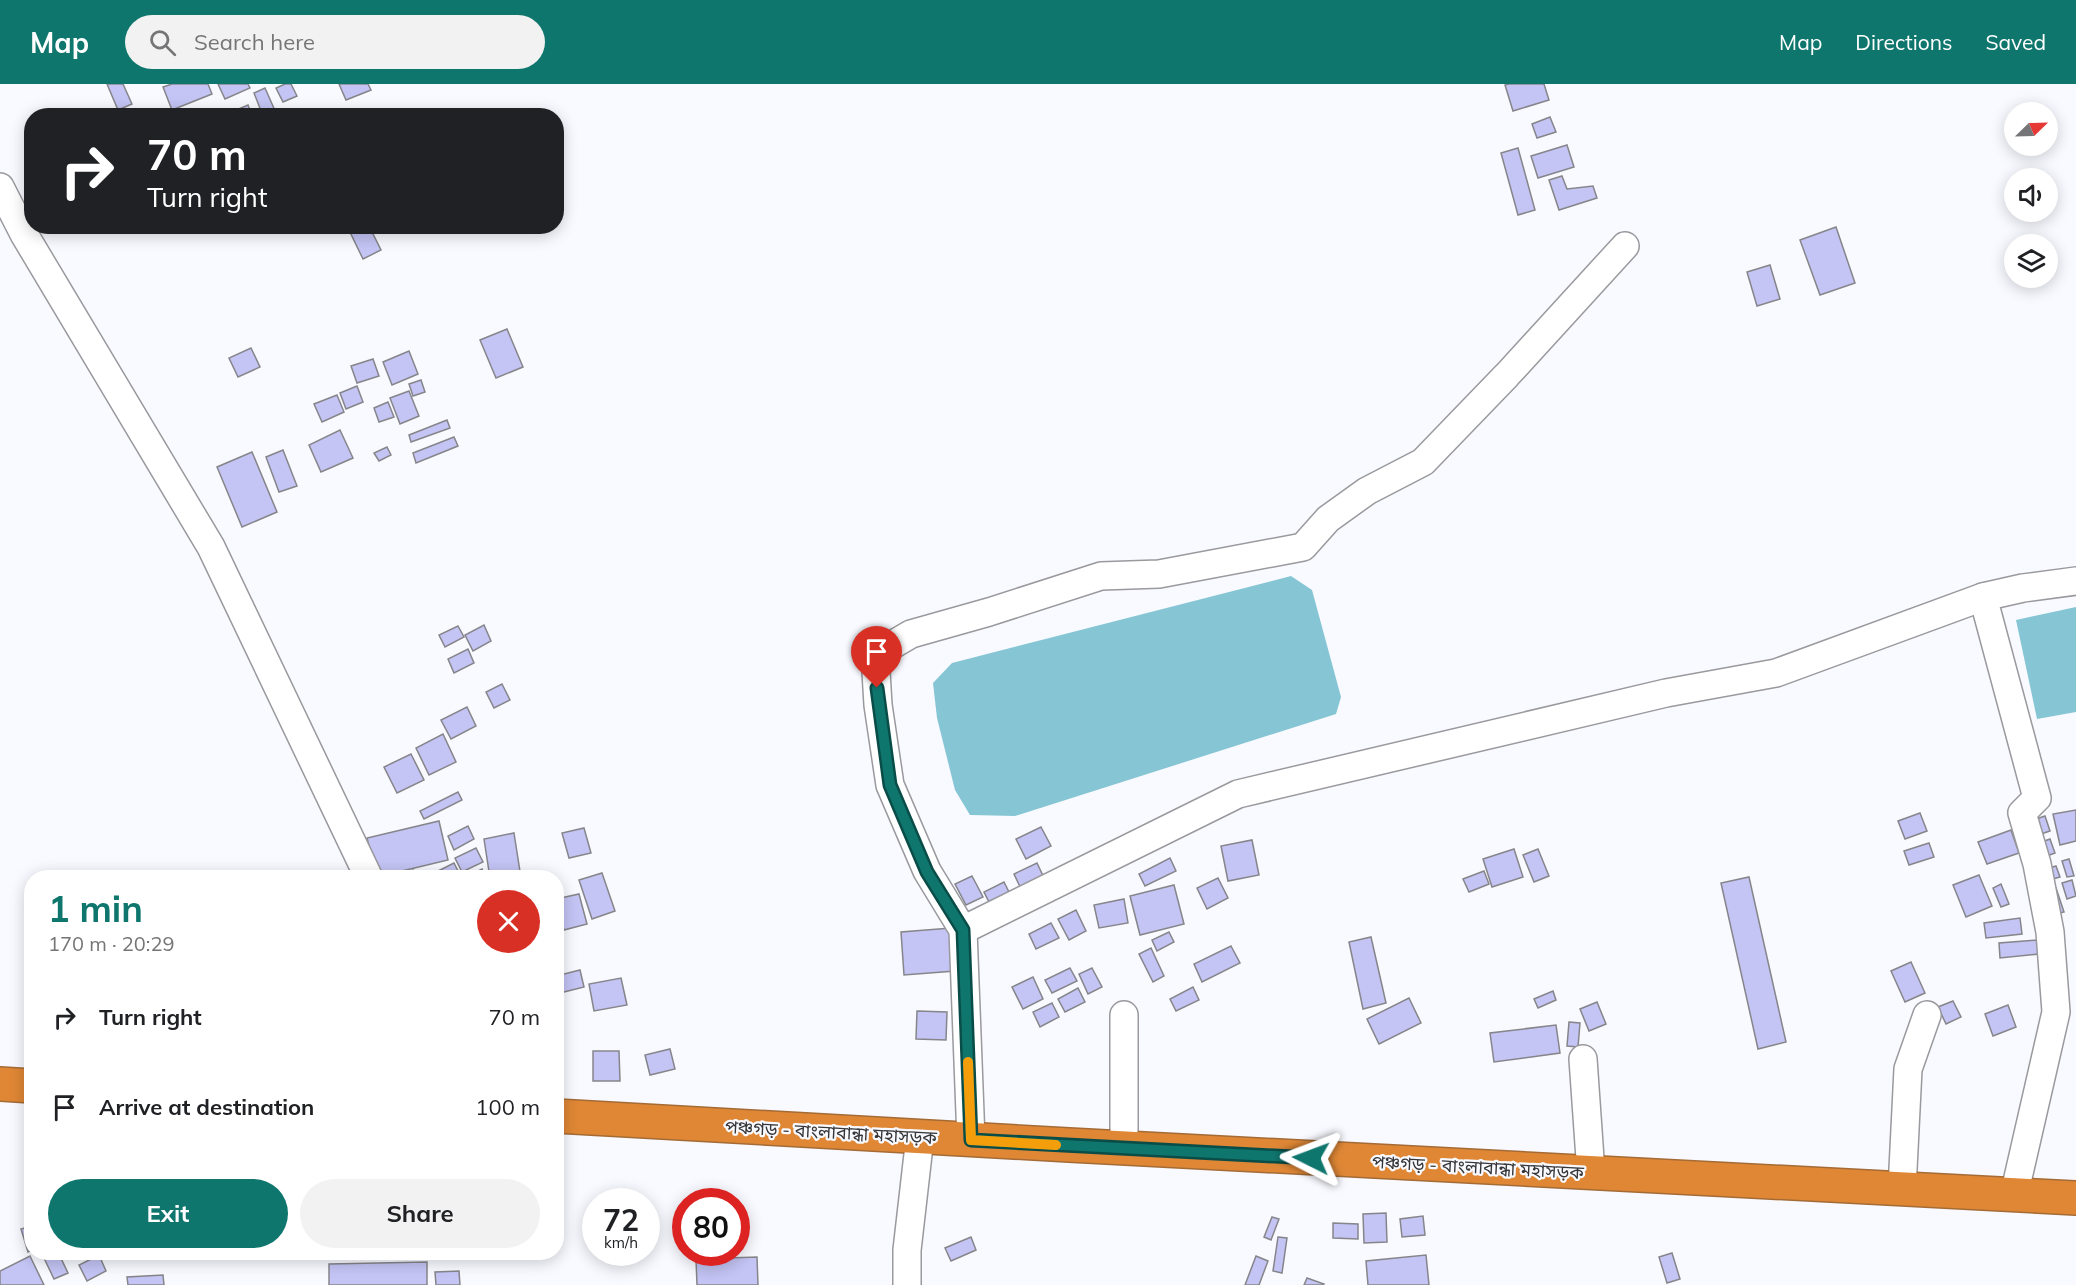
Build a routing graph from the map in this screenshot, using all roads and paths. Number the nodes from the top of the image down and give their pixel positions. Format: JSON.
{"nodes":[{"id":1,"x":0,"y":187,"type":"edge"},
{"id":2,"x":24,"y":234,"type":"edge"},
{"id":3,"x":24,"y":234,"type":"edge"},
{"id":4,"x":1625,"y":246,"type":"dead end"},
{"id":5,"x":2076,"y":581,"type":"edge"},
{"id":6,"x":1983,"y":597,"type":"junction"},
{"id":7,"x":365,"y":870,"type":"edge"},
{"id":8,"x":963,"y":930,"type":"junction"},
{"id":9,"x":1124,"y":1015,"type":"dead end"},
{"id":10,"x":1927,"y":1015,"type":"dead end"},
{"id":11,"x":1583,"y":1059,"type":"dead end"},
{"id":12,"x":0,"y":1084,"type":"edge"},
{"id":13,"x":24,"y":1086,"type":"edge"},
{"id":14,"x":564,"y":1116,"type":"edge"},
{"id":15,"x":920,"y":1137,"type":"junction"},
{"id":16,"x":971,"y":1140,"type":"junction"},
{"id":17,"x":1124,"y":1148,"type":"junction"},
{"id":18,"x":1591,"y":1173,"type":"junction"},
{"id":19,"x":1902,"y":1189,"type":"junction"},
{"id":20,"x":2014,"y":1195,"type":"junction"},
{"id":21,"x":2076,"y":1198,"type":"edge"},
{"id":22,"x":908,"y":1285,"type":"edge"}],
"edges":[{"from":1,"to":2,"type":"street"},
{"from":3,"to":7,"type":"street"},
{"from":4,"to":8,"type":"street"},
{"from":5,"to":6,"type":"street"},
{"from":6,"to":8,"type":"street"},
{"from":6,"to":20,"type":"street"},
{"from":8,"to":16,"type":"street"},
{"from":9,"to":17,"type":"street"},
{"from":10,"to":19,"type":"street"},
{"from":11,"to":18,"type":"street"},
{"from":12,"to":13,"type":"highway"},
{"from":14,"to":15,"type":"highway","name":"পঞ্চগড় - বাংলাবান্ধা মহাসড়ক"},
{"from":15,"to":16,"type":"highway","name":"পঞ্চগড় - বাংলাবান্ধা মহাসড়ক"},
{"from":15,"to":22,"type":"street"},
{"from":16,"to":17,"type":"highway","name":"পঞ্চগড় - বাংলাবান্ধা মহাসড়ক"},
{"from":17,"to":18,"type":"highway","name":"পঞ্চগড় - বাংলাবান্ধা মহাসড়ক"},
{"from":18,"to":19,"type":"highway","name":"পঞ্চগড় - বাংলাবান্ধা মহাসড়ক"},
{"from":19,"to":20,"type":"highway","name":"পঞ্চগড় - বাংলাবান্ধা মহাসড়ক"},
{"from":20,"to":21,"type":"highway","name":"পঞ্চগড় - বাংলাবান্ধা মহাসড়ক"}]}
